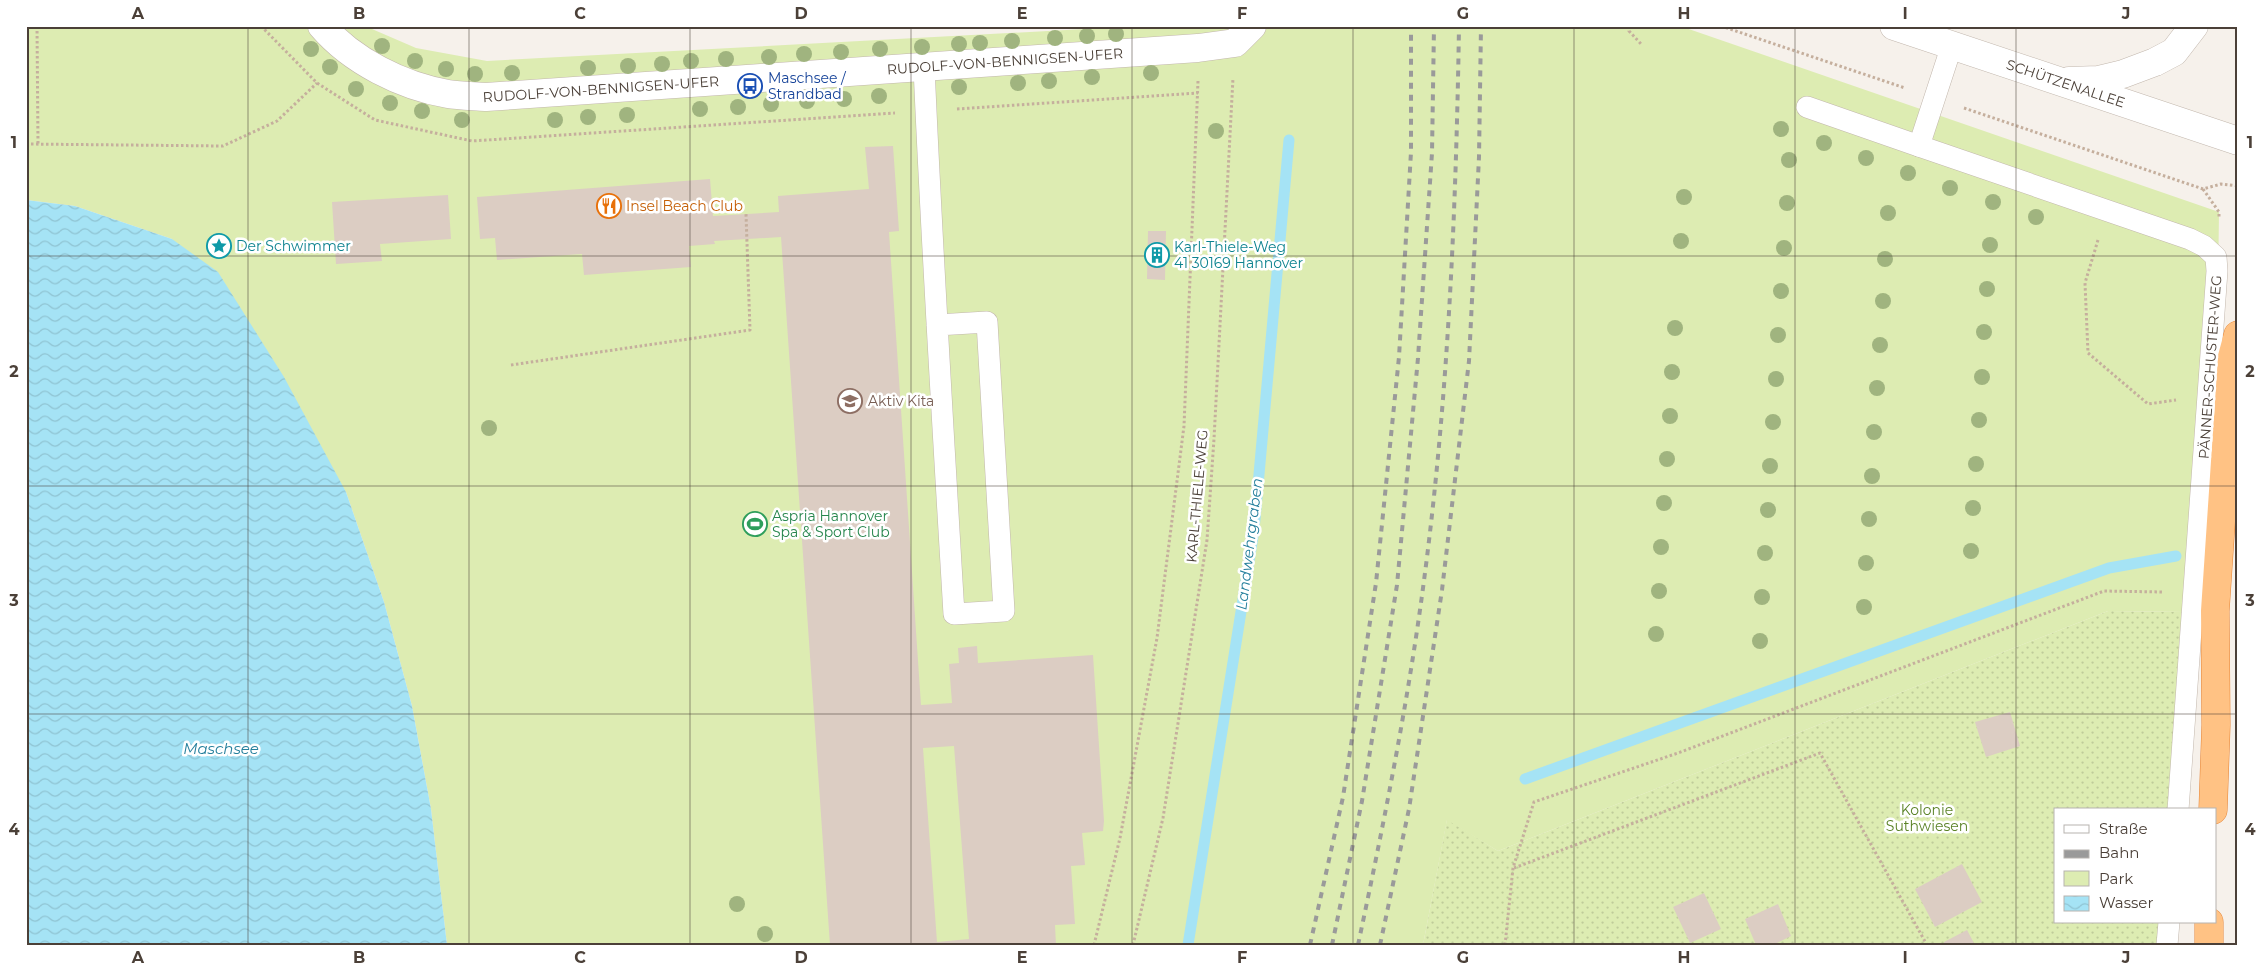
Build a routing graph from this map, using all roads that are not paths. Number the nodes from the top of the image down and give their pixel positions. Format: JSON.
{"nodes":[{"id":1,"x":322,"y":26,"type":"edge"},
{"id":2,"x":1894,"y":26,"type":"edge"},
{"id":3,"x":2194,"y":26,"type":"edge"},
{"id":4,"x":1243,"y":35,"type":"edge"},
{"id":5,"x":1952,"y":45,"type":"junction"},
{"id":6,"x":924,"y":67,"type":"junction"},
{"id":7,"x":2058,"y":82,"type":"junction"},
{"id":8,"x":1807,"y":107,"type":"dead end"},
{"id":9,"x":2238,"y":141,"type":"edge"},
{"id":10,"x":1919,"y":146,"type":"junction"},
{"id":11,"x":937,"y":325,"type":"junction"},
{"id":12,"x":2238,"y":335,"type":"edge"},
{"id":13,"x":2178,"y":808,"type":"edge"},
{"id":14,"x":2213,"y":808,"type":"edge"},
{"id":15,"x":2169,"y":924,"type":"edge"},
{"id":16,"x":2209,"y":924,"type":"edge"},
{"id":17,"x":2167,"y":945,"type":"edge"},
{"id":18,"x":2208,"y":945,"type":"edge"}],
"edges":[{"from":1,"to":6,"type":"street","name":"RUDOLF-VON-BENNIGSEN-UFER"},
{"from":2,"to":5,"type":"street","name":"SCHÜTZENALLEE"},
{"from":3,"to":7,"type":"street"},
{"from":4,"to":6,"type":"street","name":"RUDOLF-VON-BENNIGSEN-UFER"},
{"from":5,"to":7,"type":"street","name":"SCHÜTZENALLEE"},
{"from":5,"to":10,"type":"lane"},
{"from":6,"to":11,"type":"lane"},
{"from":7,"to":9,"type":"street","name":"SCHÜTZENALLEE"},
{"from":8,"to":10,"type":"lane","name":"PÄNNER-SCHUSTER-WEG"},
{"from":10,"to":13,"type":"lane","name":"PÄNNER-SCHUSTER-WEG"},
{"from":11,"to":11,"type":"lane"},
{"from":12,"to":14,"type":"highway"},
{"from":15,"to":17,"type":"lane"},
{"from":16,"to":18,"type":"highway"}]}
